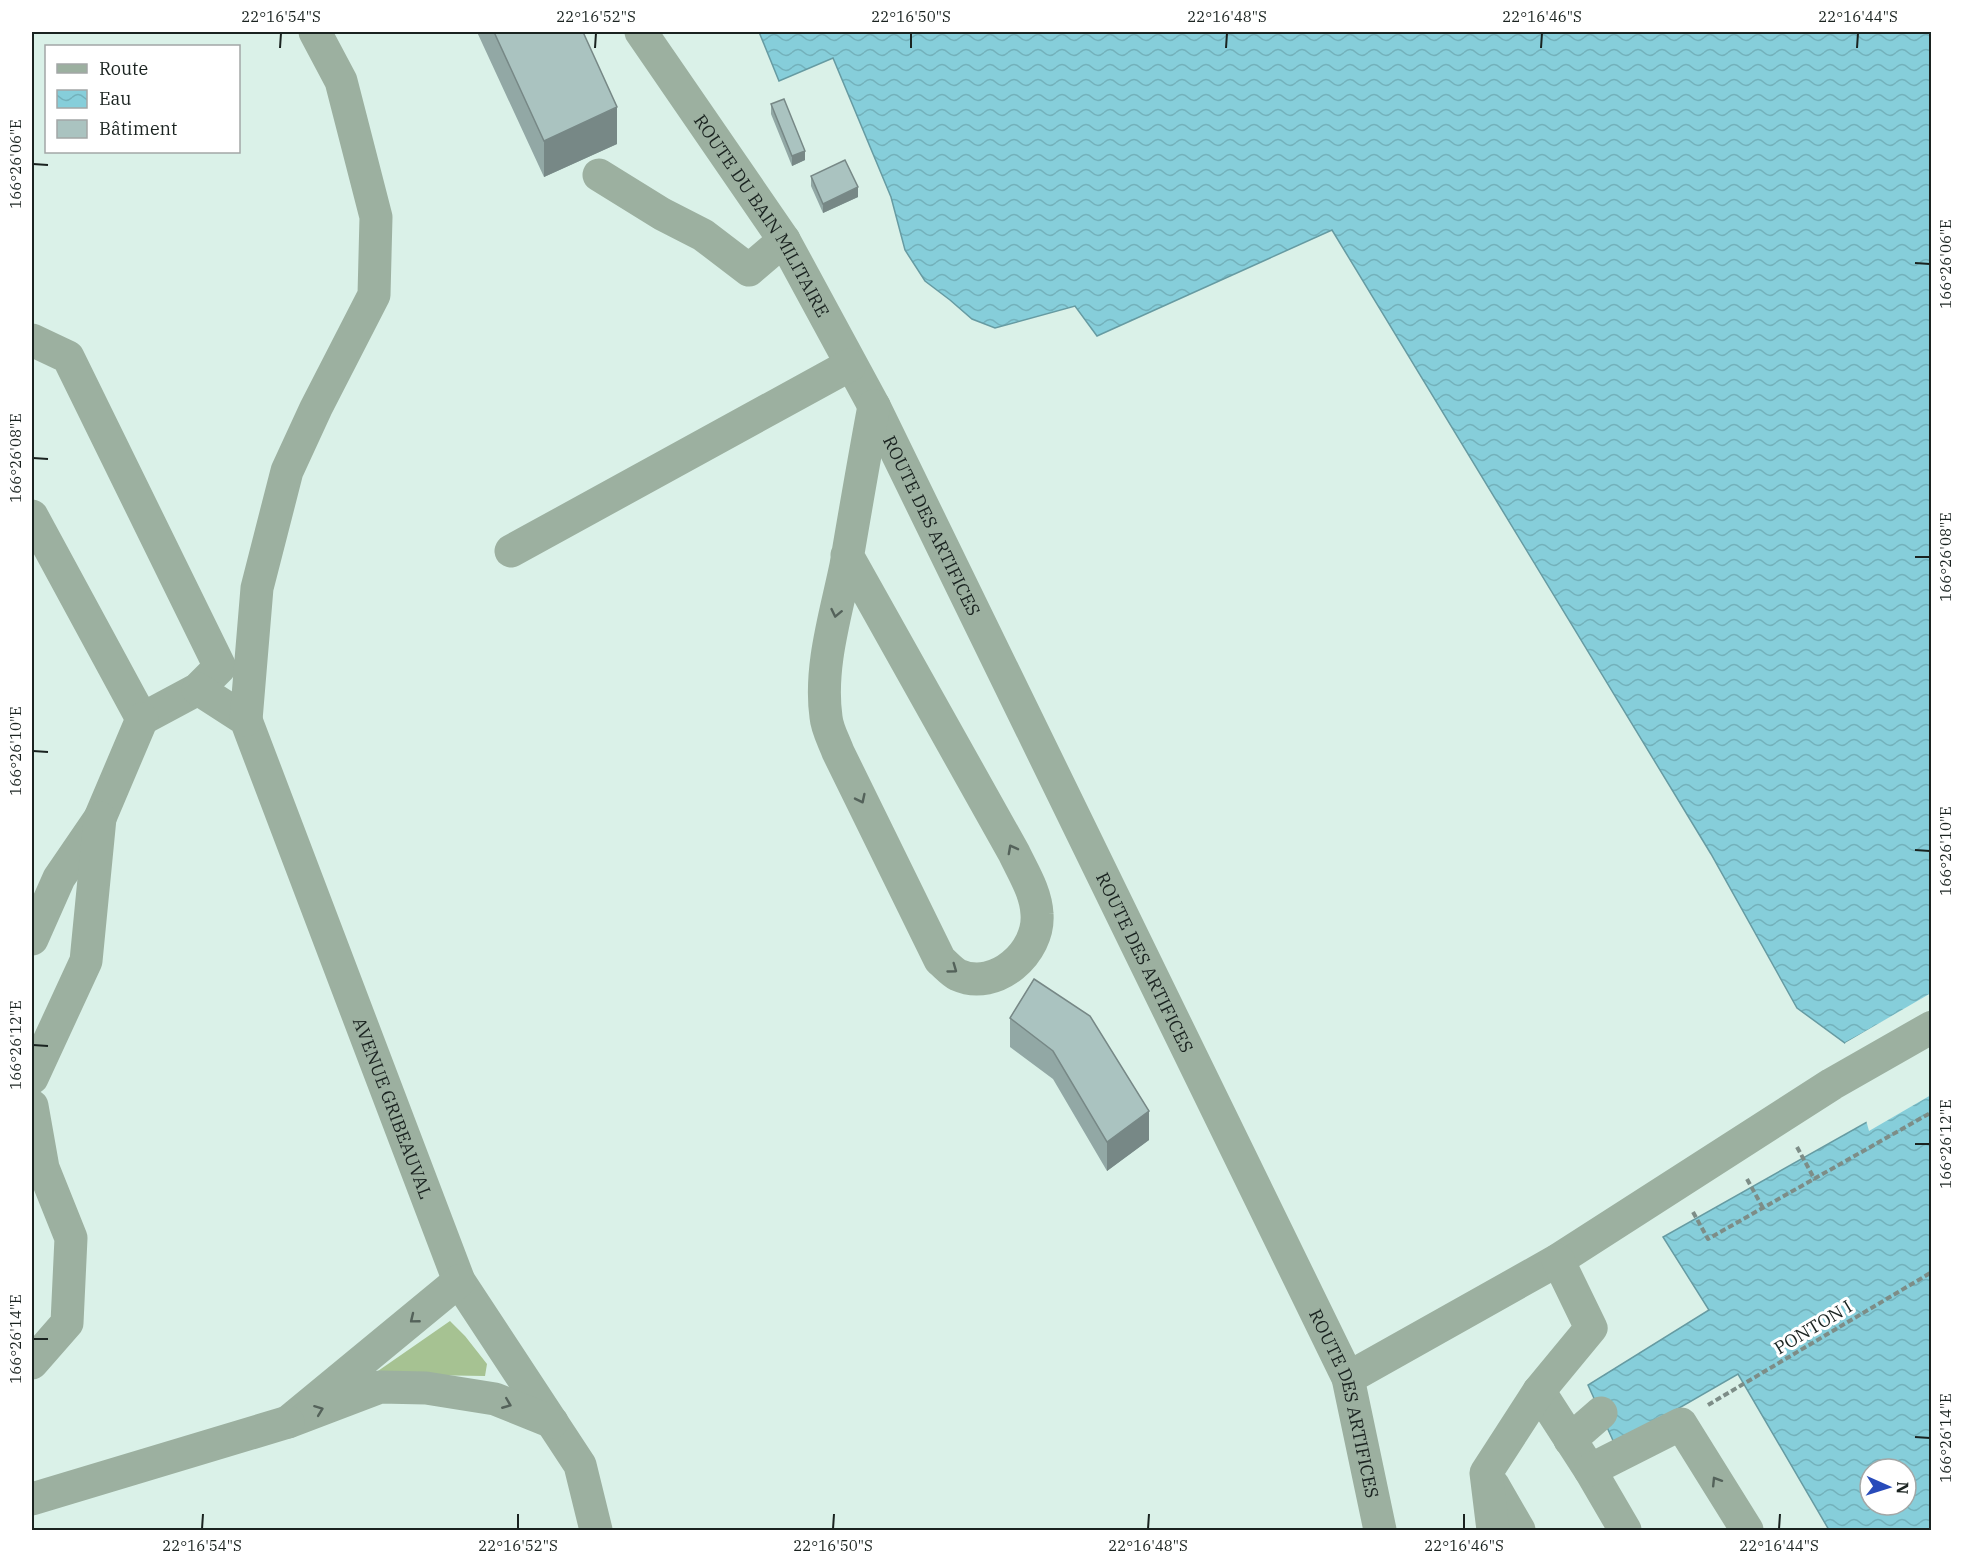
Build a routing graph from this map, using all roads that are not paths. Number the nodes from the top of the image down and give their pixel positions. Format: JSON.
{"nodes":[{"id":1,"x":315,"y":32,"type":"edge"},
{"id":2,"x":641,"y":32,"type":"edge"},
{"id":3,"x":599,"y":175,"type":"dead end"},
{"id":4,"x":784,"y":240,"type":"junction"},
{"id":5,"x":32,"y":340,"type":"edge"},
{"id":6,"x":850,"y":365,"type":"junction"},
{"id":7,"x":874,"y":406,"type":"junction"},
{"id":8,"x":32,"y":516,"type":"edge"},
{"id":9,"x":511,"y":551,"type":"dead end"},
{"id":10,"x":847,"y":555,"type":"junction"},
{"id":11,"x":198,"y":689,"type":"junction"},
{"id":12,"x":142,"y":719,"type":"junction"},
{"id":13,"x":246,"y":720,"type":"junction"},
{"id":14,"x":100,"y":818,"type":"junction"},
{"id":15,"x":32,"y":939,"type":"edge"},
{"id":16,"x":1932,"y":1027,"type":"edge"},
{"id":17,"x":32,"y":1078,"type":"edge"},
{"id":18,"x":32,"y":1106,"type":"edge"},
{"id":19,"x":1558,"y":1260,"type":"junction"},
{"id":20,"x":459,"y":1281,"type":"junction"},
{"id":21,"x":32,"y":1363,"type":"edge"},
{"id":22,"x":1348,"y":1378,"type":"junction"},
{"id":23,"x":1539,"y":1391,"type":"junction"},
{"id":24,"x":1601,"y":1413,"type":"dead end"},
{"id":25,"x":288,"y":1422,"type":"junction"},
{"id":26,"x":552,"y":1422,"type":"junction"},
{"id":27,"x":1570,"y":1440,"type":"junction"},
{"id":28,"x":1590,"y":1470,"type":"junction"},
{"id":29,"x":1486,"y":1473,"type":"junction"},
{"id":30,"x":32,"y":1498,"type":"edge"},
{"id":31,"x":596,"y":1530,"type":"edge"},
{"id":32,"x":1380,"y":1530,"type":"edge"},
{"id":33,"x":1493,"y":1530,"type":"edge"},
{"id":34,"x":1519,"y":1530,"type":"edge"},
{"id":35,"x":1626,"y":1530,"type":"edge"},
{"id":36,"x":1747,"y":1530,"type":"edge"}],
"edges":[{"from":1,"to":13,"type":"street"},
{"from":2,"to":4,"type":"street","name":"ROUTE DU BAIN MILITAIRE"},
{"from":3,"to":4,"type":"street"},
{"from":4,"to":6,"type":"street","name":"ROUTE DU BAIN MILITAIRE"},
{"from":5,"to":11,"type":"street"},
{"from":6,"to":7,"type":"street","name":"ROUTE DU BAIN MILITAIRE"},
{"from":6,"to":9,"type":"street"},
{"from":7,"to":10,"type":"street"},
{"from":7,"to":22,"type":"street","name":"ROUTE DES ARTIFICES"},
{"from":8,"to":12,"type":"street"},
{"from":10,"to":10,"type":"street","one_way":true},
{"from":11,"to":12,"type":"street"},
{"from":11,"to":13,"type":"street"},
{"from":12,"to":14,"type":"street"},
{"from":13,"to":20,"type":"street","name":"AVENUE GRIBEAUVAL"},
{"from":14,"to":15,"type":"street"},
{"from":14,"to":17,"type":"street"},
{"from":16,"to":19,"type":"street"},
{"from":18,"to":21,"type":"street"},
{"from":19,"to":22,"type":"street"},
{"from":19,"to":23,"type":"street"},
{"from":20,"to":25,"type":"street","one_way":true},
{"from":20,"to":26,"type":"street","name":"AVENUE GRIBEAUVAL"},
{"from":22,"to":32,"type":"street","name":"ROUTE DES ARTIFICES"},
{"from":23,"to":27,"type":"street"},
{"from":23,"to":29,"type":"street"},
{"from":24,"to":27,"type":"street"},
{"from":25,"to":26,"type":"street","one_way":true},
{"from":25,"to":30,"type":"street"},
{"from":26,"to":31,"type":"street","name":"AVENUE GRIBEAUVAL"},
{"from":27,"to":28,"type":"street"},
{"from":28,"to":35,"type":"street"},
{"from":36,"to":28,"type":"street","one_way":true},
{"from":29,"to":33,"type":"street"},
{"from":29,"to":34,"type":"street"}]}
